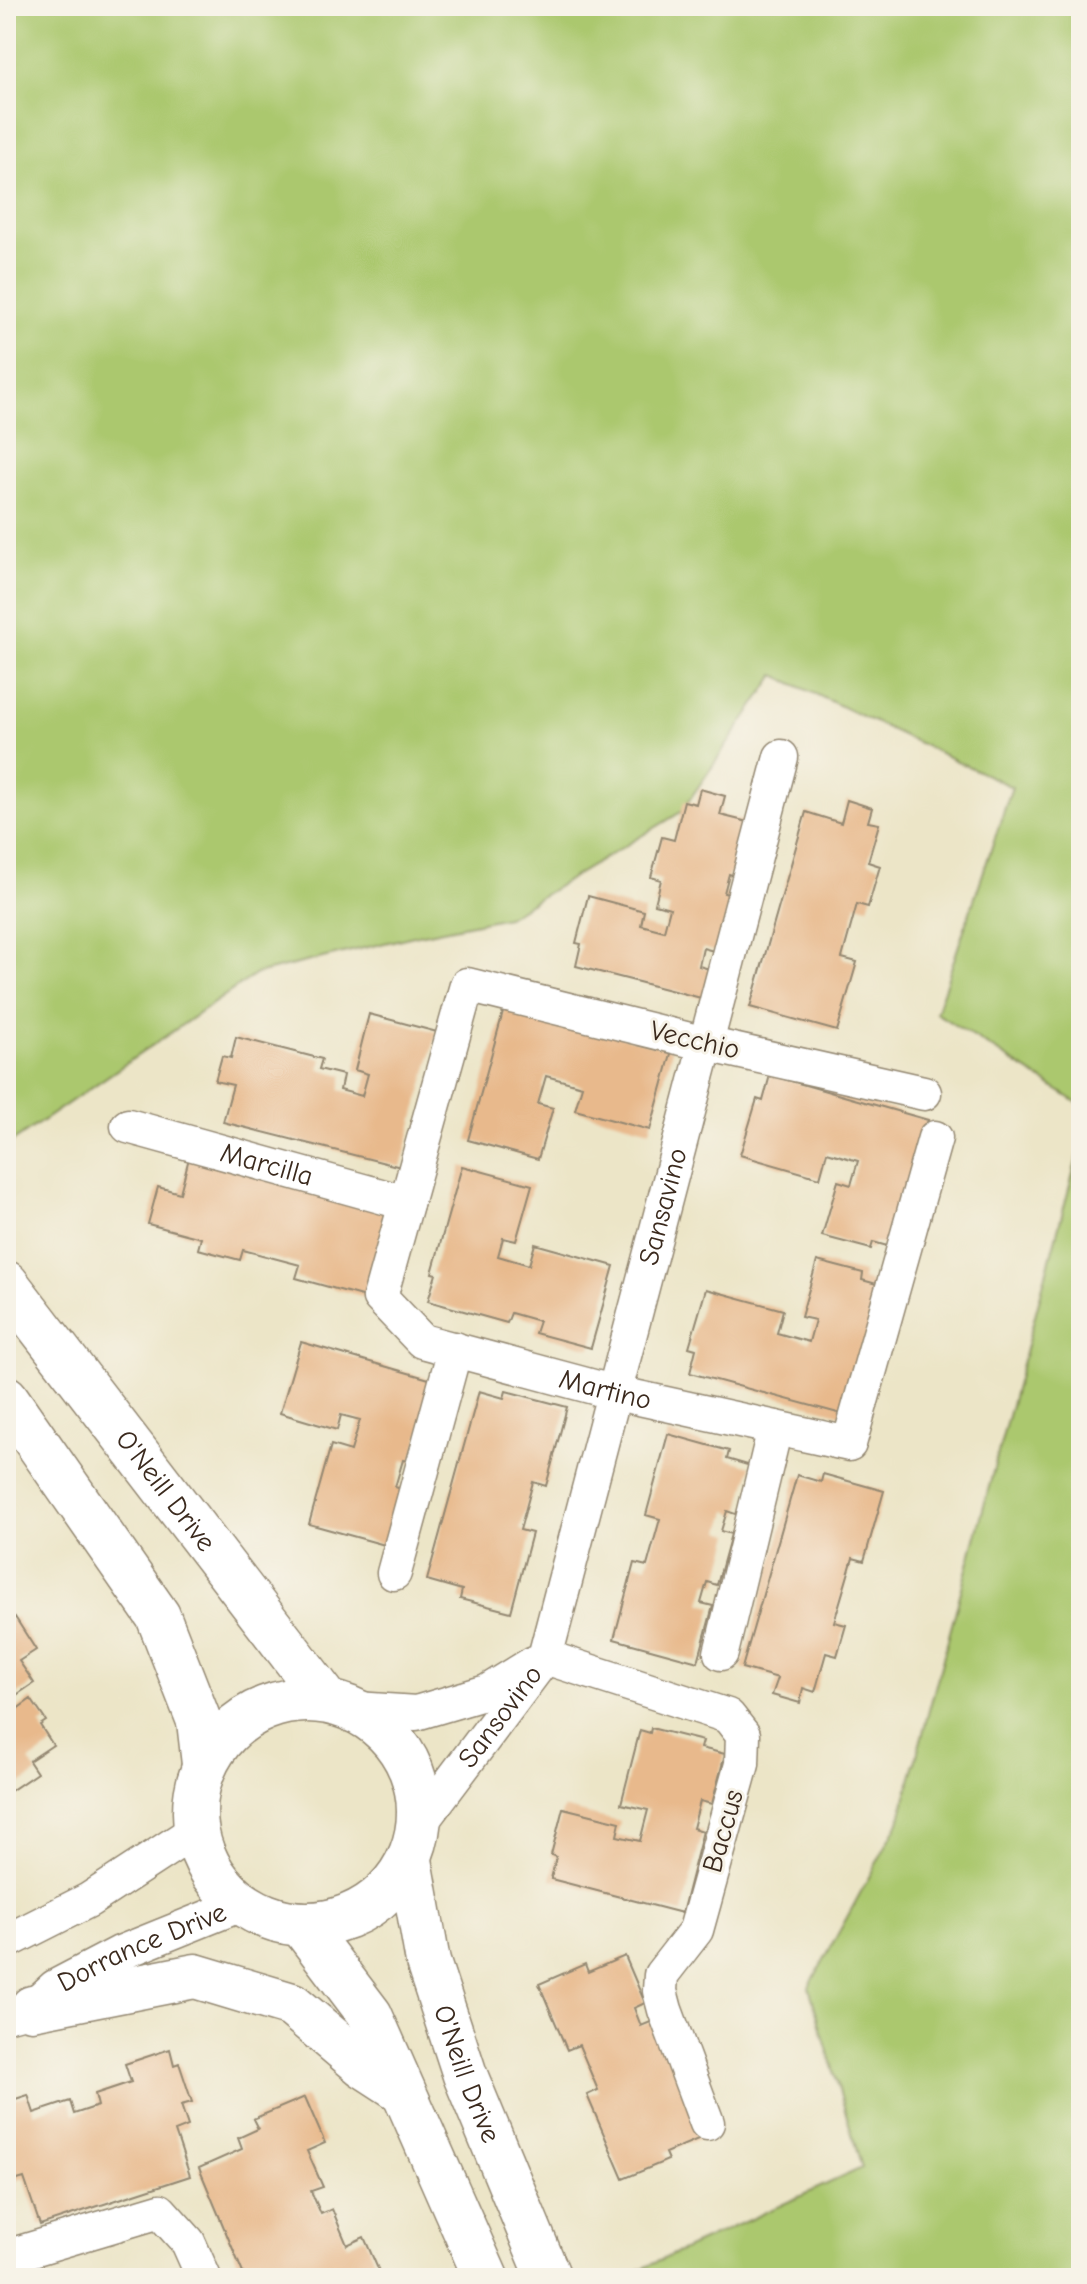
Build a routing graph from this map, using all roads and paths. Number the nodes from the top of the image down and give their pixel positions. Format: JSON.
{"nodes":[{"id":1,"x":781,"y":757,"type":"dead end"},
{"id":2,"x":706,"y":1044,"type":"junction"},
{"id":3,"x":924,"y":1093,"type":"dead end"},
{"id":4,"x":128,"y":1126,"type":"dead end"},
{"id":5,"x":935,"y":1138,"type":"dead end"},
{"id":6,"x":406,"y":1203,"type":"junction"},
{"id":7,"x":6,"y":1283,"type":"edge"},
{"id":8,"x":455,"y":1349,"type":"junction"},
{"id":9,"x":616,"y":1393,"type":"junction"},
{"id":10,"x":6,"y":1398,"type":"edge"},
{"id":11,"x":775,"y":1428,"type":"junction"},
{"id":12,"x":394,"y":1573,"type":"dead end"},
{"id":13,"x":721,"y":1653,"type":"dead end"},
{"id":14,"x":545,"y":1657,"type":"junction"},
{"id":15,"x":341,"y":1704,"type":"junction"},
{"id":16,"x":204,"y":1764,"type":"junction"},
{"id":17,"x":193,"y":1832,"type":"junction"},
{"id":18,"x":416,"y":1841,"type":"junction"},
{"id":19,"x":239,"y":1905,"type":"junction"},
{"id":20,"x":301,"y":1924,"type":"junction"},
{"id":21,"x":6,"y":1942,"type":"edge"},
{"id":22,"x":19,"y":2011,"type":"edge"},
{"id":23,"x":403,"y":2091,"type":"junction"},
{"id":24,"x":707,"y":2123,"type":"dead end"},
{"id":25,"x":6,"y":2257,"type":"edge"},
{"id":26,"x":204,"y":2278,"type":"edge"},
{"id":27,"x":486,"y":2278,"type":"edge"},
{"id":28,"x":549,"y":2278,"type":"edge"}],
"edges":[{"from":1,"to":2,"type":"street","name":"Sansavino"},
{"from":2,"to":3,"type":"street","name":"Vecchio"},
{"from":2,"to":6,"type":"street","name":"Vecchio"},
{"from":2,"to":9,"type":"street","name":"Sansavino"},
{"from":4,"to":6,"type":"street","name":"Marcilla"},
{"from":5,"to":11,"type":"street","name":"Martino"},
{"from":6,"to":8,"type":"street","name":"Martino"},
{"from":7,"to":15,"type":"main road","name":"O'Neill Drive"},
{"from":8,"to":9,"type":"street","name":"Martino"},
{"from":8,"to":12,"type":"street"},
{"from":9,"to":11,"type":"street","name":"Martino"},
{"from":9,"to":14,"type":"street","name":"Sansavino"},
{"from":10,"to":16,"type":"main road"},
{"from":11,"to":13,"type":"street"},
{"from":14,"to":15,"type":"street","name":"Sansovino"},
{"from":14,"to":18,"type":"street","name":"Sansovino"},
{"from":14,"to":24,"type":"street","name":"Baccus"},
{"from":15,"to":16,"type":"main road"},
{"from":15,"to":18,"type":"main road","name":"O'Neill Drive"},
{"from":16,"to":17,"type":"main road"},
{"from":17,"to":19,"type":"main road"},
{"from":17,"to":21,"type":"street"},
{"from":18,"to":20,"type":"main road"},
{"from":18,"to":28,"type":"main road","name":"O'Neill Drive"},
{"from":19,"to":20,"type":"main road"},
{"from":19,"to":22,"type":"street","name":"Dorrance Drive"},
{"from":20,"to":23,"type":"main road"},
{"from":22,"to":23,"type":"main road"},
{"from":23,"to":27,"type":"main road"},
{"from":25,"to":26,"type":"street"}]}
